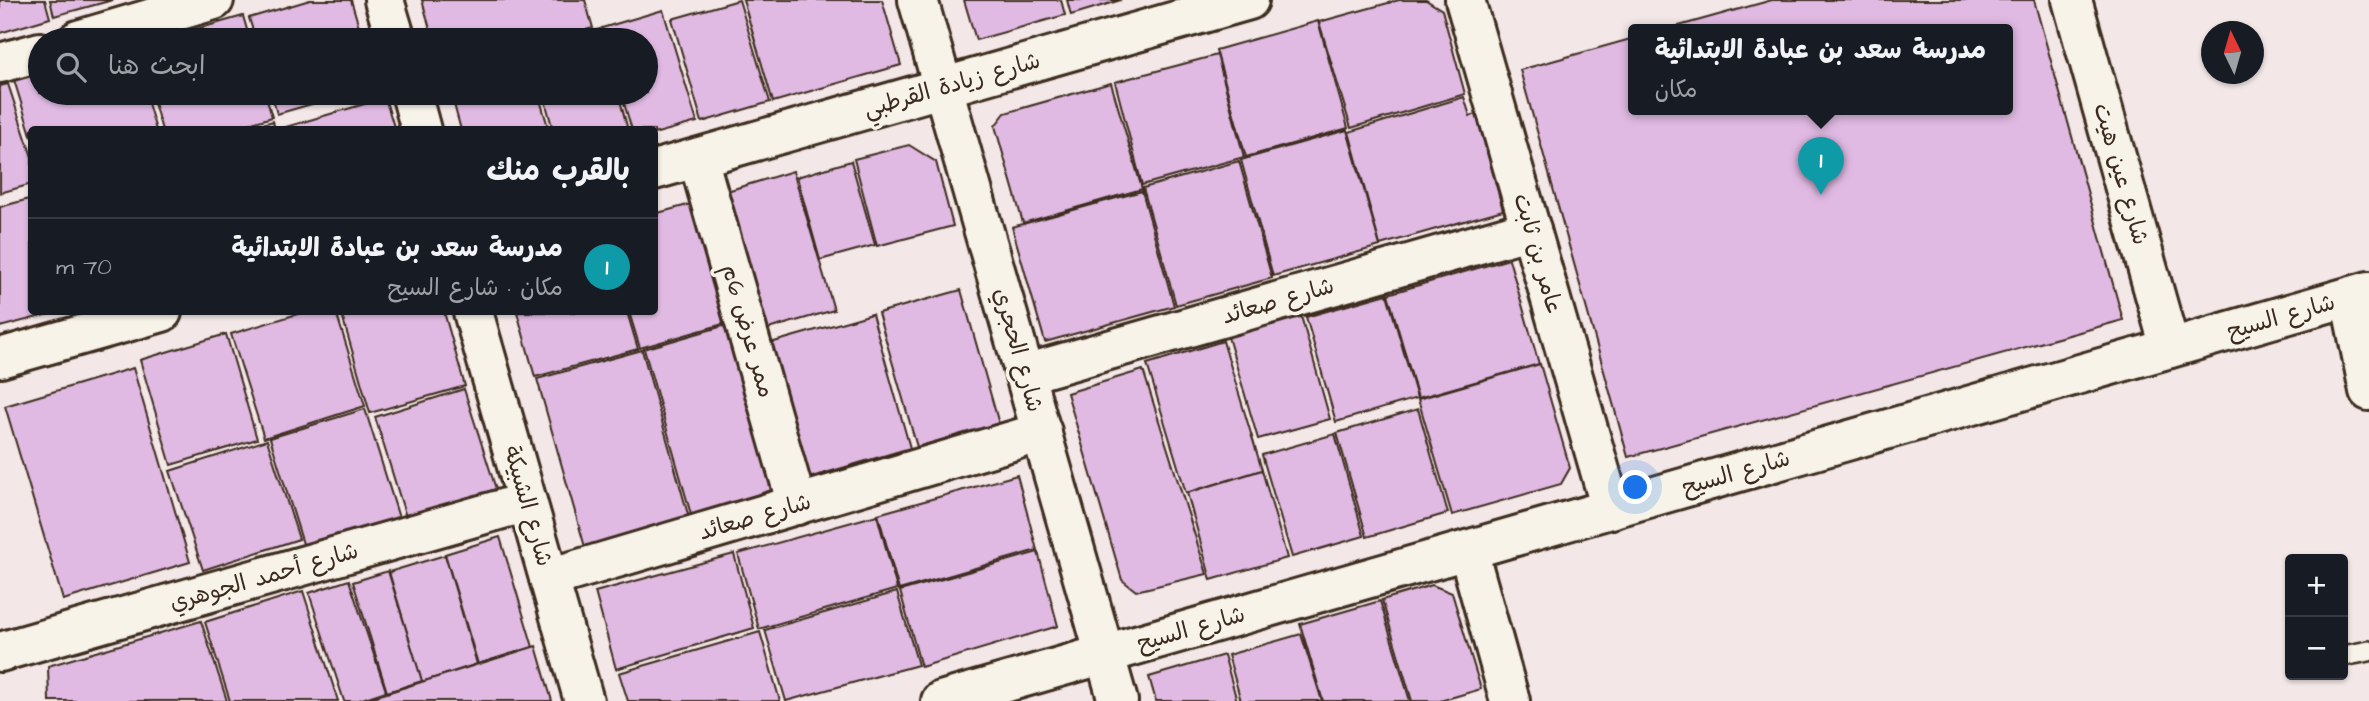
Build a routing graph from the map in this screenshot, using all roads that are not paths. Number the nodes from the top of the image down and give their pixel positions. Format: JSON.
{"nodes":[{"id":1,"x":214,"y":0,"type":"edge"},
{"id":2,"x":384,"y":0,"type":"edge"},
{"id":3,"x":918,"y":0,"type":"edge"},
{"id":4,"x":1249,"y":0,"type":"edge"},
{"id":5,"x":1465,"y":0,"type":"edge"},
{"id":6,"x":2072,"y":0,"type":"edge"},
{"id":7,"x":1197,"y":7,"type":"edge"},
{"id":8,"x":119,"y":28,"type":"edge"},
{"id":9,"x":392,"y":28,"type":"edge"},
{"id":10,"x":28,"y":55,"type":"edge"},
{"id":11,"x":0,"y":64,"type":"edge"},
{"id":12,"x":943,"y":88,"type":"junction"},
{"id":13,"x":414,"y":105,"type":"edge"},
{"id":14,"x":420,"y":126,"type":"edge"},
{"id":15,"x":698,"y":158,"type":"junction"},
{"id":16,"x":658,"y":169,"type":"edge"},
{"id":17,"x":1531,"y":229,"type":"junction"},
{"id":18,"x":2360,"y":294,"type":"edge"},
{"id":19,"x":151,"y":315,"type":"edge"},
{"id":20,"x":474,"y":315,"type":"edge"},
{"id":21,"x":2170,"y":348,"type":"junction"},
{"id":22,"x":0,"y":358,"type":"edge"},
{"id":23,"x":1025,"y":374,"type":"junction"},
{"id":24,"x":2369,"y":391,"type":"edge"},
{"id":25,"x":1042,"y":432,"type":"junction"},
{"id":26,"x":527,"y":502,"type":"junction"},
{"id":27,"x":797,"y":505,"type":"junction"},
{"id":28,"x":1611,"y":509,"type":"junction"},
{"id":29,"x":1468,"y":550,"type":"junction"},
{"id":30,"x":549,"y":578,"type":"junction"},
{"id":31,"x":2369,"y":651,"type":"edge"},
{"id":32,"x":0,"y":652,"type":"edge"},
{"id":33,"x":1105,"y":654,"type":"junction"},
{"id":34,"x":2348,"y":655,"type":"edge"},
{"id":35,"x":584,"y":701,"type":"edge"},
{"id":36,"x":941,"y":701,"type":"edge"},
{"id":37,"x":1118,"y":701,"type":"edge"},
{"id":38,"x":1510,"y":701,"type":"edge"}],
"edges":[{"from":1,"to":8,"type":"street"},
{"from":2,"to":9,"type":"street"},
{"from":3,"to":12,"type":"street","name":"شارع الحجري"},
{"from":4,"to":7,"type":"street","name":"شارع زيادة القرطبي"},
{"from":5,"to":17,"type":"street","name":"عامر بن ثابت"},
{"from":6,"to":21,"type":"street","name":"شارع عين هيت"},
{"from":7,"to":12,"type":"street","name":"شارع زيادة القرطبي"},
{"from":10,"to":11,"type":"street"},
{"from":12,"to":15,"type":"street","name":"شارع زيادة القرطبي"},
{"from":12,"to":23,"type":"street","name":"شارع الحجري"},
{"from":13,"to":14,"type":"street"},
{"from":15,"to":16,"type":"street","name":"شارع زيادة القرطبي"},
{"from":15,"to":27,"type":"street","name":"ممر عرض 6م"},
{"from":17,"to":23,"type":"street","name":"شارع صعائد"},
{"from":17,"to":28,"type":"street","name":"عامر بن ثابت"},
{"from":18,"to":21,"type":"street","name":"شارع السيح"},
{"from":18,"to":24,"type":"street"},
{"from":19,"to":22,"type":"street"},
{"from":20,"to":26,"type":"street","name":"شارع الشبيكة"},
{"from":21,"to":28,"type":"street","name":"شارع السيح"},
{"from":23,"to":25,"type":"street","name":"شارع الحجري"},
{"from":25,"to":27,"type":"street","name":"شارع صعائد"},
{"from":25,"to":33,"type":"street","name":"شارع الحجري"},
{"from":26,"to":30,"type":"street","name":"شارع الشبيكة"},
{"from":26,"to":32,"type":"street","name":"شارع أحمد الجوهري"},
{"from":27,"to":30,"type":"street","name":"شارع صعائد"},
{"from":28,"to":29,"type":"street","name":"شارع السيح"},
{"from":29,"to":33,"type":"street","name":"شارع السيح"},
{"from":29,"to":38,"type":"street"},
{"from":30,"to":35,"type":"street","name":"شارع الشبيكة"},
{"from":31,"to":34,"type":"lane"},
{"from":33,"to":36,"type":"street","name":"شارع السيح"},
{"from":33,"to":37,"type":"street","name":"شارع الحجري"}]}
